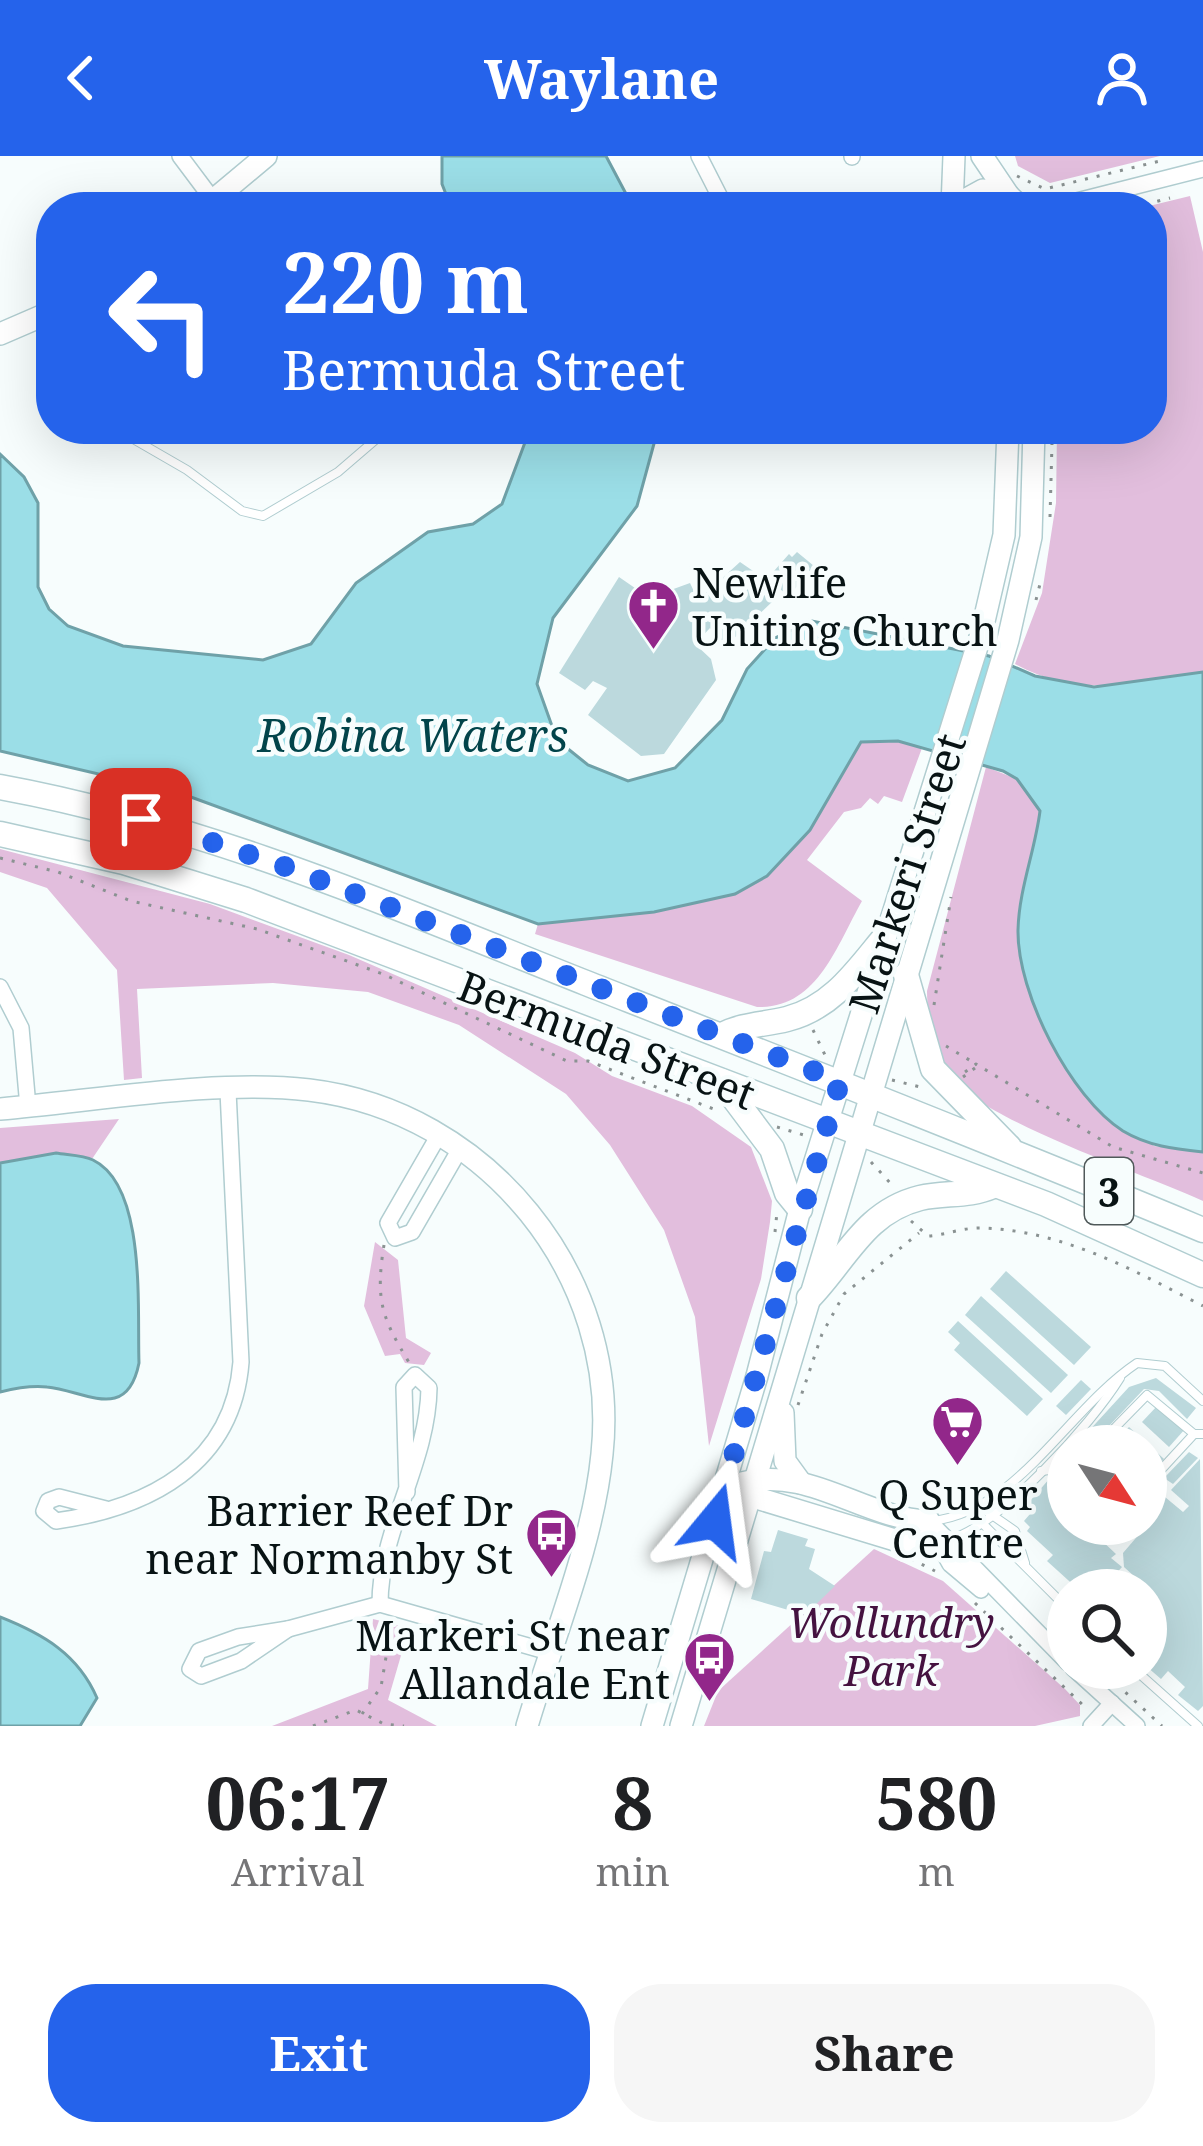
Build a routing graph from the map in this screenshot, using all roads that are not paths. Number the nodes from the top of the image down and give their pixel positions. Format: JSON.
{"nodes":[{"id":1,"x":180,"y":156,"type":"edge"},
{"id":2,"x":266,"y":156,"type":"edge"},
{"id":3,"x":699,"y":156,"type":"edge"},
{"id":4,"x":953,"y":156,"type":"edge"},
{"id":5,"x":982,"y":156,"type":"edge"},
{"id":6,"x":1203,"y":169,"type":"edge"},
{"id":7,"x":202,"y":192,"type":"edge"},
{"id":8,"x":223,"y":192,"type":"edge"},
{"id":9,"x":717,"y":192,"type":"edge"},
{"id":10,"x":952,"y":192,"type":"edge"},
{"id":11,"x":1008,"y":192,"type":"edge"},
{"id":12,"x":1112,"y":192,"type":"edge"},
{"id":13,"x":36,"y":318,"type":"edge"},
{"id":14,"x":0,"y":334,"type":"edge"},
{"id":15,"x":142,"y":444,"type":"edge"},
{"id":16,"x":371,"y":444,"type":"edge"},
{"id":17,"x":1007,"y":444,"type":"edge"},
{"id":18,"x":1034,"y":444,"type":"edge"},
{"id":19,"x":0,"y":787,"type":"edge"},
{"id":20,"x":0,"y":834,"type":"edge"},
{"id":21,"x":884,"y":939,"type":"junction"},
{"id":22,"x":906,"y":975,"type":"junction"},
{"id":23,"x":0,"y":987,"type":"edge"},
{"id":24,"x":722,"y":1035,"type":"junction"},
{"id":25,"x":721,"y":1081,"type":"junction"},
{"id":26,"x":840,"y":1081,"type":"junction"},
{"id":27,"x":879,"y":1086,"type":"junction"},
{"id":28,"x":228,"y":1090,"type":"junction"},
{"id":29,"x":28,"y":1107,"type":"junction"},
{"id":30,"x":0,"y":1109,"type":"edge"},
{"id":31,"x":818,"y":1130,"type":"junction"},
{"id":32,"x":440,"y":1133,"type":"junction"},
{"id":33,"x":861,"y":1145,"type":"junction"},
{"id":34,"x":461,"y":1147,"type":"junction"},
{"id":35,"x":1015,"y":1153,"type":"junction"},
{"id":36,"x":993,"y":1186,"type":"junction"},
{"id":37,"x":789,"y":1206,"type":"junction"},
{"id":38,"x":1203,"y":1230,"type":"edge"},
{"id":39,"x":1203,"y":1275,"type":"edge"},
{"id":40,"x":809,"y":1298,"type":"junction"},
{"id":41,"x":1123,"y":1374,"type":"junction"},
{"id":42,"x":784,"y":1382,"type":"junction"},
{"id":43,"x":1203,"y":1401,"type":"edge"},
{"id":44,"x":1118,"y":1425,"type":"edge"},
{"id":45,"x":1198,"y":1434,"type":"edge"},
{"id":46,"x":1167,"y":1465,"type":"edge"},
{"id":47,"x":1047,"y":1469,"type":"edge"},
{"id":48,"x":1036,"y":1474,"type":"junction"},
{"id":49,"x":810,"y":1486,"type":"junction"},
{"id":50,"x":724,"y":1488,"type":"junction"},
{"id":51,"x":753,"y":1488,"type":"junction"},
{"id":52,"x":406,"y":1492,"type":"junction"},
{"id":53,"x":106,"y":1509,"type":"dead end"},
{"id":54,"x":976,"y":1510,"type":"junction"},
{"id":55,"x":998,"y":1516,"type":"junction"},
{"id":56,"x":833,"y":1521,"type":"junction"},
{"id":57,"x":982,"y":1528,"type":"junction"},
{"id":58,"x":939,"y":1534,"type":"junction"},
{"id":59,"x":1025,"y":1565,"type":"junction"},
{"id":60,"x":1047,"y":1588,"type":"edge"},
{"id":61,"x":387,"y":1605,"type":"junction"},
{"id":62,"x":288,"y":1629,"type":"junction"},
{"id":63,"x":1047,"y":1644,"type":"edge"},
{"id":64,"x":549,"y":1652,"type":"junction"},
{"id":65,"x":1096,"y":1689,"type":"edge"},
{"id":66,"x":1157,"y":1689,"type":"edge"},
{"id":67,"x":1112,"y":1703,"type":"junction"},
{"id":68,"x":1089,"y":1718,"type":"edge"},
{"id":69,"x":527,"y":1726,"type":"edge"},
{"id":70,"x":652,"y":1726,"type":"edge"},
{"id":71,"x":681,"y":1726,"type":"edge"},
{"id":72,"x":1137,"y":1726,"type":"edge"},
{"id":73,"x":1198,"y":1726,"type":"edge"}],
"edges":[{"from":1,"to":7,"type":"street"},
{"from":2,"to":8,"type":"main road"},
{"from":3,"to":9,"type":"street"},
{"from":4,"to":10,"type":"main road"},
{"from":5,"to":11,"type":"main road"},
{"from":6,"to":12,"type":"street"},
{"from":13,"to":14,"type":"main road"},
{"from":15,"to":16,"type":"lane"},
{"from":17,"to":21,"type":"main road","name":"Markeri Street"},
{"from":18,"to":22,"type":"main road","name":"Markeri Street"},
{"from":19,"to":24,"type":"main road","name":"Bermuda Street","number":"3"},
{"from":20,"to":25,"type":"main road","name":"Bermuda Street","number":"3"},
{"from":21,"to":24,"type":"main road"},
{"from":21,"to":26,"type":"main road","name":"Markeri Street"},
{"from":22,"to":27,"type":"main road","name":"Markeri Street"},
{"from":22,"to":35,"type":"main road"},
{"from":23,"to":29,"type":"street"},
{"from":24,"to":26,"type":"main road","name":"Bermuda Street","number":"3"},
{"from":25,"to":31,"type":"main road","name":"Bermuda Street","number":"3"},
{"from":25,"to":37,"type":"main road"},
{"from":26,"to":27,"type":"main road","name":"Bermuda Street","number":"3"},
{"from":26,"to":31,"type":"main road","name":"Markeri Street"},
{"from":27,"to":33,"type":"main road","name":"Markeri Street"},
{"from":27,"to":35,"type":"main road","name":"Bermuda Street","number":"3"},
{"from":28,"to":29,"type":"main road"},
{"from":28,"to":32,"type":"main road"},
{"from":28,"to":53,"type":"street"},
{"from":29,"to":30,"type":"main road"},
{"from":31,"to":33,"type":"main road","name":"Bermuda Street","number":"3"},
{"from":31,"to":37,"type":"main road","name":"Markeri Street"},
{"from":32,"to":34,"type":"main road"},
{"from":32,"to":34,"type":"street"},
{"from":33,"to":36,"type":"main road","name":"Bermuda Street","number":"3"},
{"from":33,"to":40,"type":"main road","name":"Markeri Street"},
{"from":34,"to":64,"type":"main road"},
{"from":35,"to":38,"type":"main road","name":"Bermuda Street","number":"3"},
{"from":36,"to":39,"type":"main road","name":"Bermuda Street","number":"3"},
{"from":36,"to":40,"type":"main road"},
{"from":37,"to":50,"type":"main road","name":"Markeri Street"},
{"from":40,"to":42,"type":"main road","name":"Markeri Street"},
{"from":41,"to":43,"type":"lane"},
{"from":41,"to":48,"type":"lane"},
{"from":41,"to":54,"type":"lane"},
{"from":42,"to":49,"type":"main road"},
{"from":42,"to":51,"type":"main road","name":"Markeri Street"},
{"from":44,"to":45,"type":"lane"},
{"from":45,"to":46,"type":"lane"},
{"from":47,"to":48,"type":"lane"},
{"from":48,"to":55,"type":"lane"},
{"from":49,"to":51,"type":"main road"},
{"from":49,"to":56,"type":"main road"},
{"from":49,"to":58,"type":"main road"},
{"from":50,"to":51,"type":"main road"},
{"from":50,"to":70,"type":"main road","name":"Markeri Street"},
{"from":51,"to":56,"type":"main road"},
{"from":51,"to":71,"type":"main road","name":"Markeri Street"},
{"from":52,"to":52,"type":"street"},
{"from":52,"to":61,"type":"street"},
{"from":54,"to":55,"type":"lane"},
{"from":54,"to":57,"type":"lane"},
{"from":54,"to":58,"type":"lane"},
{"from":55,"to":57,"type":"lane"},
{"from":55,"to":59,"type":"lane"},
{"from":56,"to":58,"type":"main road"},
{"from":57,"to":58,"type":"lane"},
{"from":57,"to":59,"type":"lane"},
{"from":58,"to":63,"type":"street"},
{"from":59,"to":60,"type":"lane"},
{"from":61,"to":62,"type":"street"},
{"from":61,"to":64,"type":"street"},
{"from":62,"to":62,"type":"street"},
{"from":64,"to":69,"type":"main road"},
{"from":65,"to":67,"type":"street"},
{"from":66,"to":73,"type":"lane"},
{"from":67,"to":68,"type":"street"},
{"from":67,"to":72,"type":"street"}]}
